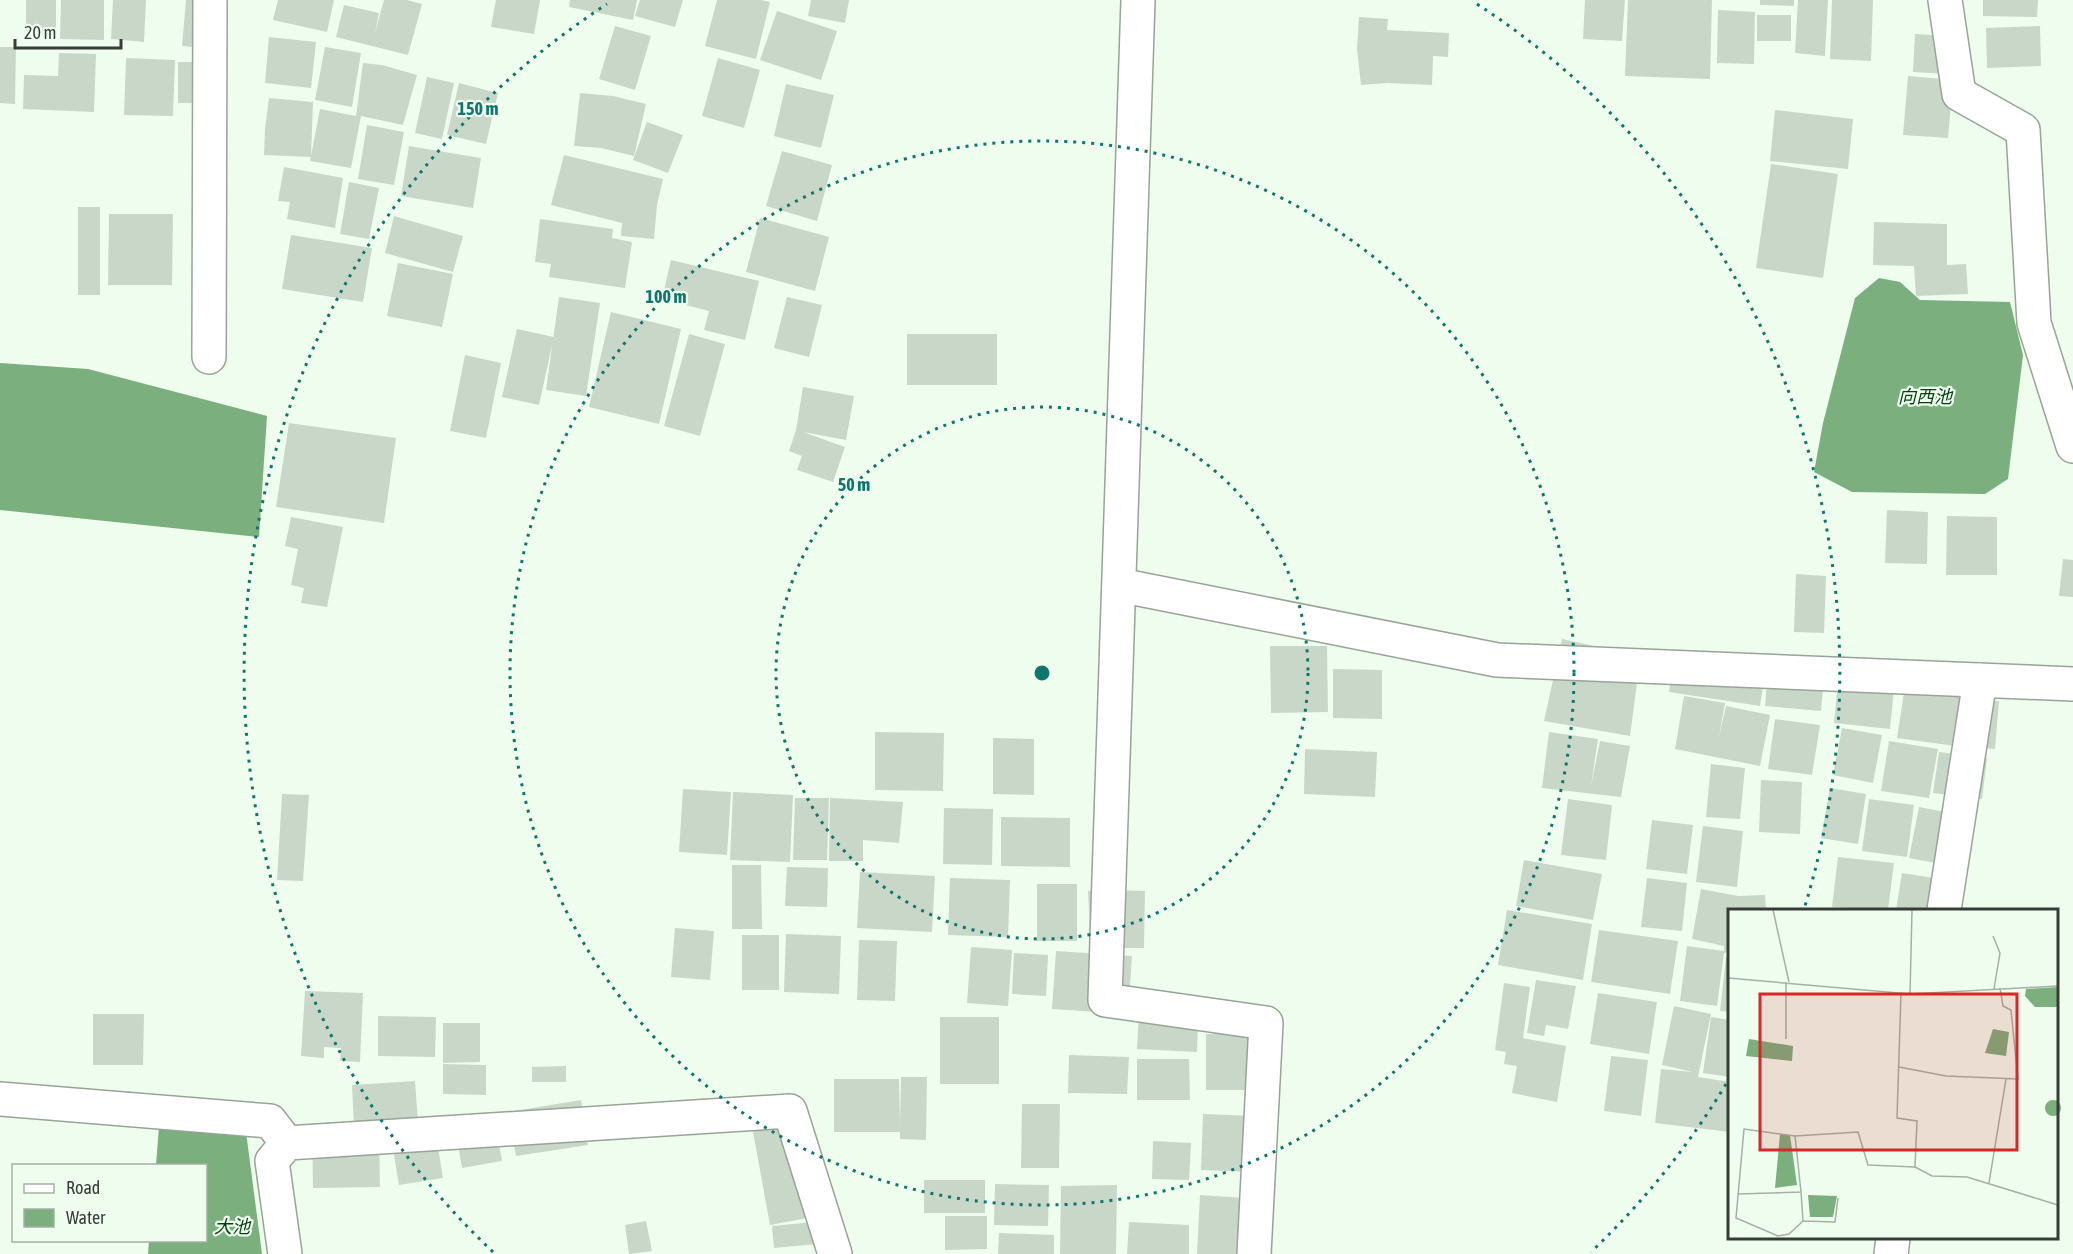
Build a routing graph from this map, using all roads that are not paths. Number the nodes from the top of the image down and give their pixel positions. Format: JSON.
{"nodes":[{"id":1,"x":210,"y":0,"type":"edge"},
{"id":2,"x":1138,"y":0,"type":"edge"},
{"id":3,"x":1945,"y":0,"type":"edge"},
{"id":4,"x":209,"y":357,"type":"dead end"},
{"id":5,"x":2073,"y":446,"type":"edge"},
{"id":6,"x":1119,"y":585,"type":"junction"},
{"id":7,"x":1980,"y":680,"type":"junction"},
{"id":8,"x":2073,"y":684,"type":"edge"},
{"id":9,"x":1944,"y":909,"type":"edge"},
{"id":10,"x":0,"y":1099,"type":"edge"},
{"id":11,"x":287,"y":1143,"type":"junction"},
{"id":12,"x":1893,"y":1239,"type":"edge"},
{"id":13,"x":285,"y":1254,"type":"edge"},
{"id":14,"x":835,"y":1254,"type":"edge"},
{"id":15,"x":1254,"y":1254,"type":"edge"},
{"id":16,"x":1891,"y":1254,"type":"edge"}],
"edges":[{"from":1,"to":4,"type":"street"},
{"from":2,"to":6,"type":"street"},
{"from":3,"to":5,"type":"street"},
{"from":6,"to":7,"type":"street"},
{"from":6,"to":15,"type":"street"},
{"from":7,"to":8,"type":"street"},
{"from":7,"to":9,"type":"street"},
{"from":10,"to":11,"type":"street"},
{"from":11,"to":13,"type":"street"},
{"from":11,"to":14,"type":"street"},
{"from":12,"to":16,"type":"street"}]}
